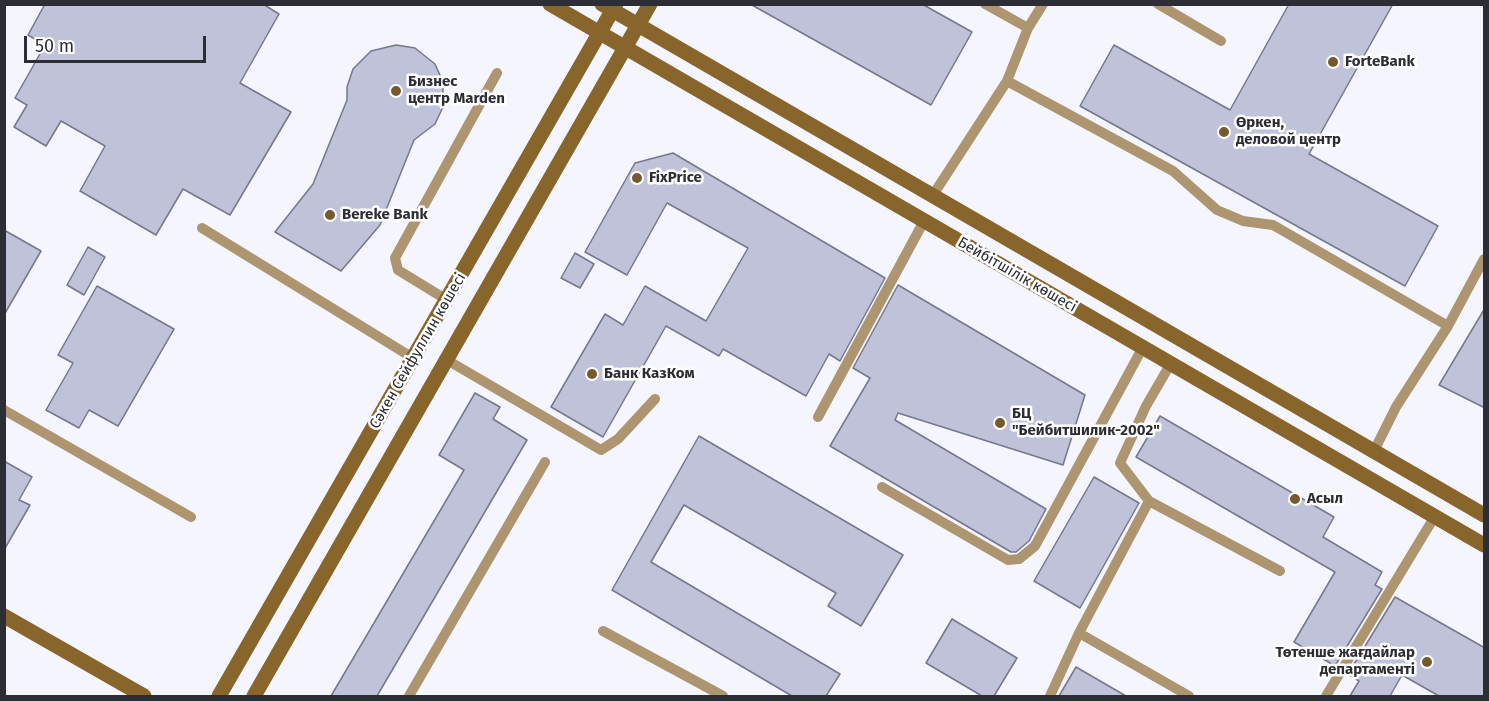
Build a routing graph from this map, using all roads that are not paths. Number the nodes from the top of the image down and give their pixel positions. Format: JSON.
{"nodes":[{"id":1,"x":550,"y":4,"type":"edge"},
{"id":2,"x":650,"y":4,"type":"edge"},
{"id":3,"x":985,"y":4,"type":"edge"},
{"id":4,"x":1043,"y":4,"type":"edge"},
{"id":5,"x":1158,"y":4,"type":"edge"},
{"id":6,"x":610,"y":6,"type":"edge"},
{"id":7,"x":638,"y":26,"type":"junction"},
{"id":8,"x":1028,"y":28,"type":"junction"},
{"id":9,"x":600,"y":32,"type":"junction"},
{"id":10,"x":1221,"y":41,"type":"dead end"},
{"id":11,"x":625,"y":49,"type":"junction"},
{"id":12,"x":497,"y":73,"type":"dead end"},
{"id":13,"x":1007,"y":81,"type":"junction"},
{"id":14,"x":933,"y":195,"type":"junction"},
{"id":15,"x":924,"y":220,"type":"junction"},
{"id":16,"x":202,"y":228,"type":"dead end"},
{"id":17,"x":1485,"y":259,"type":"edge"},
{"id":18,"x":1481,"y":274,"type":"edge"},
{"id":19,"x":447,"y":300,"type":"junction"},
{"id":20,"x":1448,"y":326,"type":"junction"},
{"id":21,"x":1143,"y":347,"type":"junction"},
{"id":22,"x":413,"y":358,"type":"junction"},
{"id":23,"x":447,"y":360,"type":"junction"},
{"id":24,"x":1171,"y":363,"type":"junction"},
{"id":25,"x":655,"y":399,"type":"dead end"},
{"id":26,"x":4,"y":410,"type":"edge"},
{"id":27,"x":818,"y":417,"type":"dead end"},
{"id":28,"x":1374,"y":451,"type":"junction"},
{"id":29,"x":545,"y":462,"type":"dead end"},
{"id":30,"x":882,"y":487,"type":"dead end"},
{"id":31,"x":1149,"y":501,"type":"junction"},
{"id":32,"x":1485,"y":515,"type":"edge"},
{"id":33,"x":1435,"y":516,"type":"junction"},
{"id":34,"x":191,"y":517,"type":"dead end"},
{"id":35,"x":1485,"y":545,"type":"edge"},
{"id":36,"x":1280,"y":571,"type":"dead end"},
{"id":37,"x":4,"y":616,"type":"edge"},
{"id":38,"x":603,"y":631,"type":"dead end"},
{"id":39,"x":1079,"y":633,"type":"junction"},
{"id":40,"x":144,"y":696,"type":"edge"},
{"id":41,"x":219,"y":696,"type":"edge"},
{"id":42,"x":254,"y":696,"type":"edge"},
{"id":43,"x":409,"y":696,"type":"edge"},
{"id":44,"x":723,"y":696,"type":"edge"},
{"id":45,"x":1050,"y":696,"type":"edge"},
{"id":46,"x":1189,"y":696,"type":"edge"},
{"id":47,"x":1326,"y":696,"type":"edge"}],
"edges":[{"from":1,"to":9,"type":"main road","name":"Бейбітшілік көшесі"},
{"from":2,"to":7,"type":"main road","name":"Сәкен Сейфуллин көшесі"},
{"from":3,"to":8,"type":"lane"},
{"from":4,"to":8,"type":"lane"},
{"from":5,"to":10,"type":"lane"},
{"from":6,"to":7,"type":"main road","name":"Бейбітшілік көшесі"},
{"from":6,"to":9,"type":"main road","name":"Сәкен Сейфуллин көшесі"},
{"from":7,"to":11,"type":"main road","name":"Сәкен Сейфуллин көшесі"},
{"from":7,"to":14,"type":"main road","name":"Бейбітшілік көшесі"},
{"from":8,"to":13,"type":"lane"},
{"from":9,"to":11,"type":"main road","name":"Бейбітшілік көшесі"},
{"from":9,"to":19,"type":"main road","name":"Сәкен Сейфуллин көшесі"},
{"from":11,"to":15,"type":"main road","name":"Бейбітшілік көшесі"},
{"from":11,"to":23,"type":"main road","name":"Сәкен Сейфуллин көшесі"},
{"from":12,"to":19,"type":"lane"},
{"from":13,"to":14,"type":"lane"},
{"from":13,"to":20,"type":"lane"},
{"from":14,"to":28,"type":"main road","name":"Бейбітшілік көшесі"},
{"from":15,"to":21,"type":"main road","name":"Бейбітшілік көшесі"},
{"from":15,"to":27,"type":"lane"},
{"from":16,"to":22,"type":"lane"},
{"from":17,"to":18,"type":"lane"},
{"from":18,"to":20,"type":"lane"},
{"from":19,"to":22,"type":"main road","name":"Сәкен Сейфуллин көшесі"},
{"from":20,"to":28,"type":"lane"},
{"from":21,"to":24,"type":"main road","name":"Бейбітшілік көшесі"},
{"from":21,"to":30,"type":"lane"},
{"from":22,"to":41,"type":"main road","name":"Сәкен Сейфуллин көшесі"},
{"from":23,"to":25,"type":"lane"},
{"from":23,"to":42,"type":"main road","name":"Сәкен Сейфуллин көшесі"},
{"from":24,"to":31,"type":"lane"},
{"from":24,"to":33,"type":"main road","name":"Бейбітшілік көшесі"},
{"from":26,"to":34,"type":"lane"},
{"from":28,"to":32,"type":"main road","name":"Бейбітшілік көшесі"},
{"from":29,"to":43,"type":"lane"},
{"from":31,"to":36,"type":"lane"},
{"from":31,"to":39,"type":"lane"},
{"from":33,"to":35,"type":"main road","name":"Бейбітшілік көшесі"},
{"from":33,"to":47,"type":"lane"},
{"from":37,"to":40,"type":"main road"},
{"from":38,"to":44,"type":"lane"},
{"from":39,"to":45,"type":"lane"},
{"from":39,"to":46,"type":"lane"}]}
